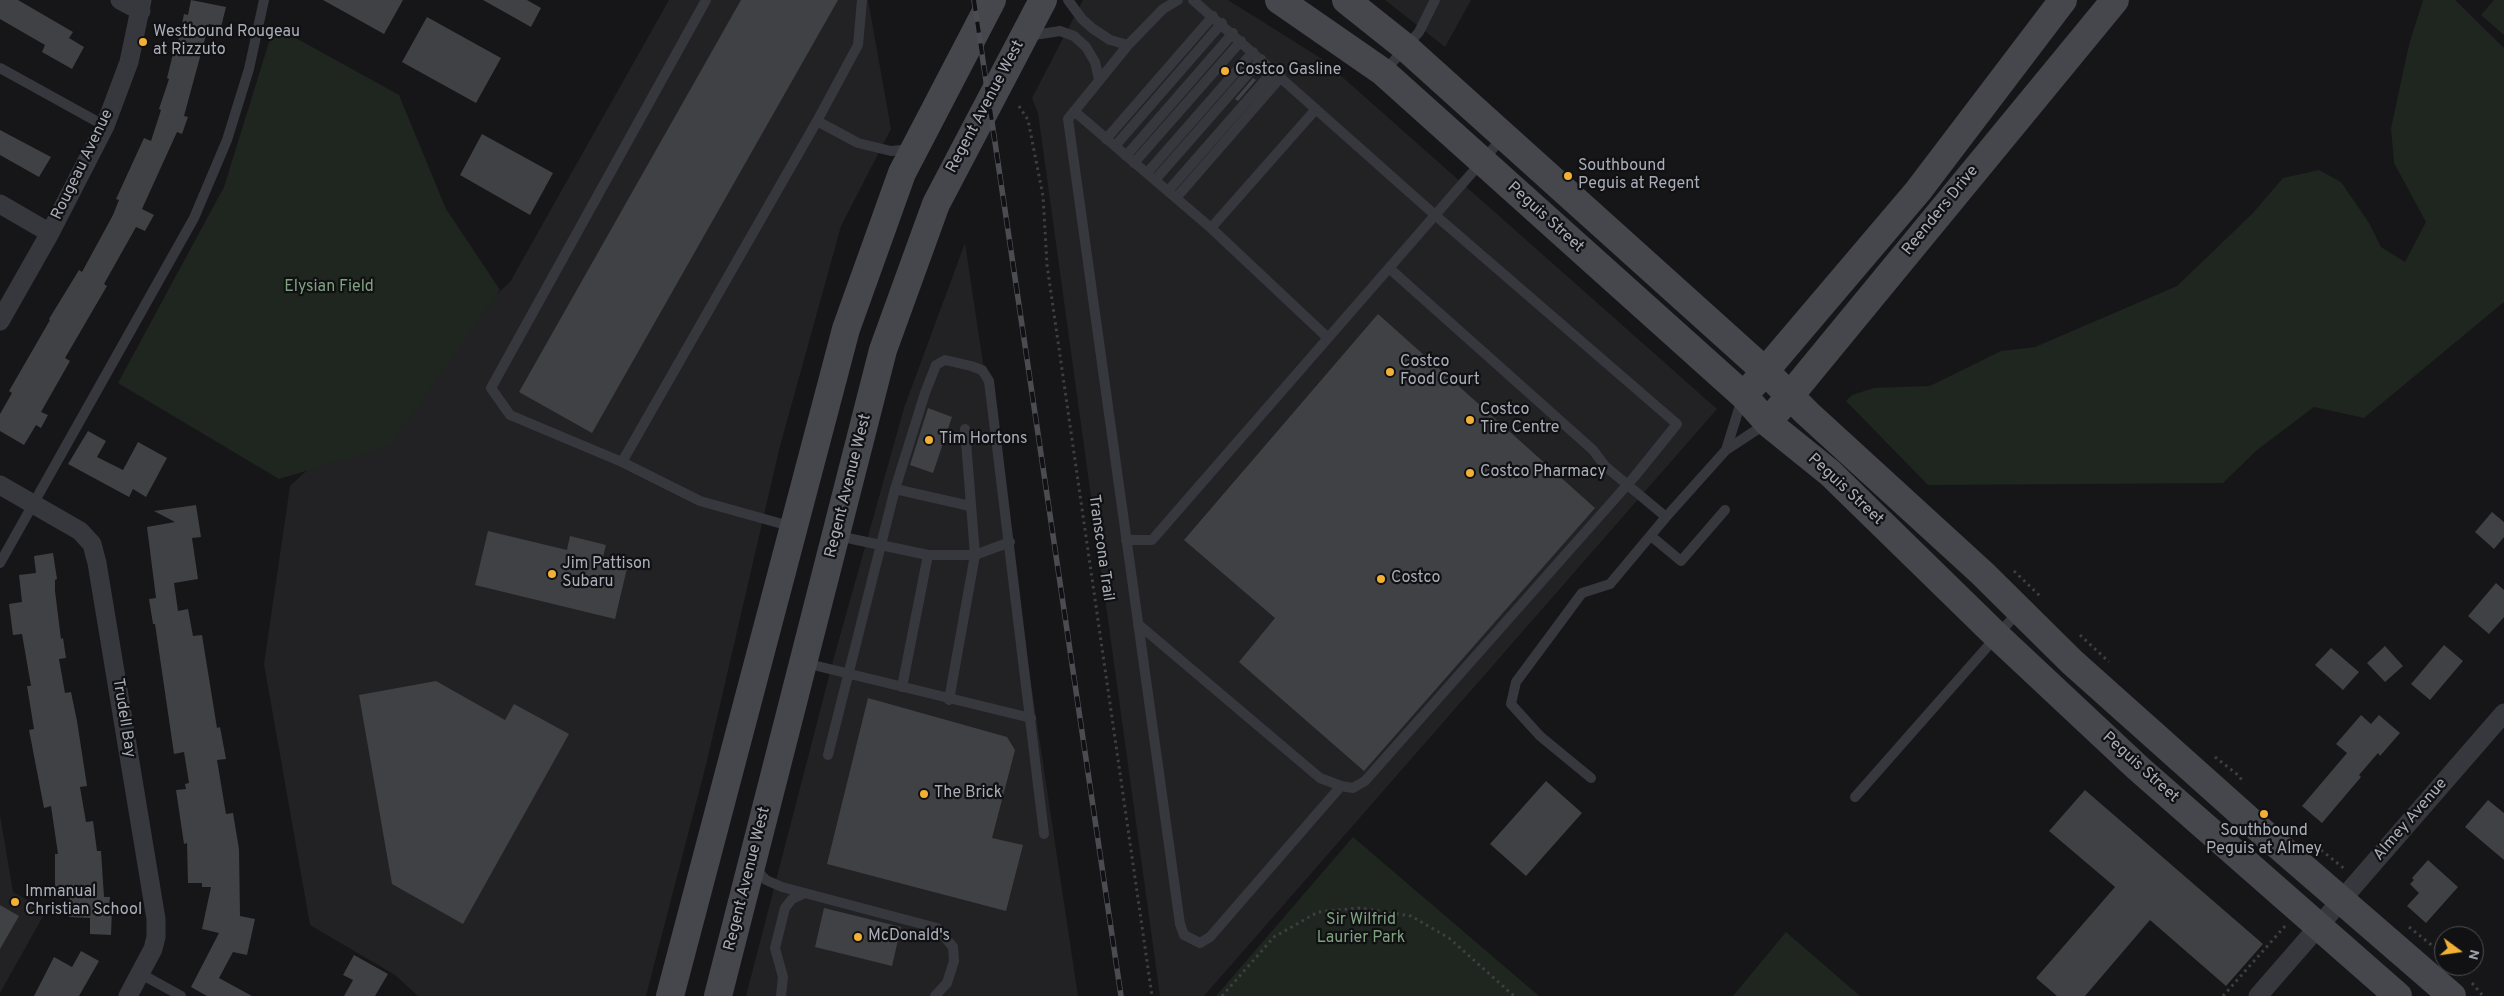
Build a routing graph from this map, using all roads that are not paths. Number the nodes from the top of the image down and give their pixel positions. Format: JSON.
{"nodes":[{"id":1,"x":120,"y":0,"type":"edge"},
{"id":2,"x":264,"y":0,"type":"edge"},
{"id":3,"x":706,"y":0,"type":"edge"},
{"id":4,"x":862,"y":0,"type":"edge"},
{"id":5,"x":992,"y":0,"type":"edge"},
{"id":6,"x":1043,"y":0,"type":"edge"},
{"id":7,"x":1068,"y":0,"type":"edge"},
{"id":8,"x":1178,"y":0,"type":"edge"},
{"id":9,"x":1193,"y":0,"type":"edge"},
{"id":10,"x":1279,"y":0,"type":"edge"},
{"id":11,"x":1346,"y":0,"type":"edge"},
{"id":12,"x":1435,"y":0,"type":"edge"},
{"id":13,"x":2063,"y":0,"type":"edge"},
{"id":14,"x":2115,"y":0,"type":"edge"},
{"id":15,"x":142,"y":6,"type":"edge"},
{"id":16,"x":1213,"y":16,"type":"junction"},
{"id":17,"x":1222,"y":24,"type":"junction"},
{"id":18,"x":1233,"y":33,"type":"junction"},
{"id":19,"x":1023,"y":38,"type":"junction"},
{"id":20,"x":1241,"y":41,"type":"junction"},
{"id":21,"x":1128,"y":46,"type":"junction"},
{"id":22,"x":1405,"y":47,"type":"junction"},
{"id":23,"x":1257,"y":56,"type":"junction"},
{"id":24,"x":0,"y":68,"type":"edge"},
{"id":25,"x":1383,"y":72,"type":"junction"},
{"id":26,"x":1278,"y":74,"type":"junction"},
{"id":27,"x":1100,"y":80,"type":"junction"},
{"id":28,"x":1316,"y":109,"type":"junction"},
{"id":29,"x":1074,"y":111,"type":"junction"},
{"id":30,"x":817,"y":121,"type":"junction"},
{"id":31,"x":106,"y":126,"type":"junction"},
{"id":32,"x":1504,"y":136,"type":"junction"},
{"id":33,"x":1106,"y":139,"type":"junction"},
{"id":34,"x":1115,"y":146,"type":"junction"},
{"id":35,"x":914,"y":149,"type":"junction"},
{"id":36,"x":1126,"y":156,"type":"junction"},
{"id":37,"x":1482,"y":161,"type":"junction"},
{"id":38,"x":1134,"y":163,"type":"junction"},
{"id":39,"x":1151,"y":177,"type":"junction"},
{"id":40,"x":1168,"y":191,"type":"junction"},
{"id":41,"x":1176,"y":198,"type":"junction"},
{"id":42,"x":0,"y":204,"type":"edge"},
{"id":43,"x":1435,"y":215,"type":"junction"},
{"id":44,"x":1211,"y":228,"type":"junction"},
{"id":45,"x":50,"y":233,"type":"junction"},
{"id":46,"x":1389,"y":268,"type":"junction"},
{"id":47,"x":0,"y":321,"type":"edge"},
{"id":48,"x":1328,"y":338,"type":"junction"},
{"id":49,"x":1766,"y":372,"type":"junction"},
{"id":50,"x":1743,"y":395,"type":"junction"},
{"id":51,"x":1789,"y":396,"type":"junction"},
{"id":52,"x":1768,"y":423,"type":"junction"},
{"id":53,"x":965,"y":429,"type":"dead end"},
{"id":54,"x":1726,"y":450,"type":"junction"},
{"id":55,"x":622,"y":462,"type":"junction"},
{"id":56,"x":0,"y":485,"type":"edge"},
{"id":57,"x":1627,"y":485,"type":"junction"},
{"id":58,"x":895,"y":489,"type":"junction"},
{"id":59,"x":33,"y":504,"type":"junction"},
{"id":60,"x":970,"y":506,"type":"junction"},
{"id":61,"x":1726,"y":510,"type":"dead end"},
{"id":62,"x":1666,"y":517,"type":"junction"},
{"id":63,"x":794,"y":528,"type":"junction"},
{"id":64,"x":836,"y":535,"type":"junction"},
{"id":65,"x":1651,"y":536,"type":"junction"},
{"id":66,"x":1126,"y":540,"type":"junction"},
{"id":67,"x":1010,"y":542,"type":"junction"},
{"id":68,"x":882,"y":546,"type":"junction"},
{"id":69,"x":928,"y":555,"type":"junction"},
{"id":70,"x":975,"y":555,"type":"junction"},
{"id":71,"x":0,"y":563,"type":"edge"},
{"id":72,"x":2019,"y":610,"type":"junction"},
{"id":73,"x":1138,"y":624,"type":"junction"},
{"id":74,"x":1997,"y":636,"type":"junction"},
{"id":75,"x":804,"y":663,"type":"junction"},
{"id":76,"x":848,"y":674,"type":"junction"},
{"id":77,"x":902,"y":687,"type":"junction"},
{"id":78,"x":949,"y":700,"type":"junction"},
{"id":79,"x":2504,"y":713,"type":"edge"},
{"id":80,"x":1031,"y":718,"type":"junction"},
{"id":81,"x":828,"y":755,"type":"dead end"},
{"id":82,"x":1590,"y":778,"type":"dead end"},
{"id":83,"x":1341,"y":786,"type":"junction"},
{"id":84,"x":1855,"y":796,"type":"dead end"},
{"id":85,"x":1044,"y":834,"type":"dead end"},
{"id":86,"x":752,"y":865,"type":"junction"},
{"id":87,"x":2335,"y":882,"type":"junction"},
{"id":88,"x":803,"y":894,"type":"junction"},
{"id":89,"x":2309,"y":917,"type":"junction"},
{"id":90,"x":141,"y":974,"type":"junction"},
{"id":91,"x":673,"y":984,"type":"edge"},
{"id":92,"x":721,"y":994,"type":"edge"},
{"id":93,"x":128,"y":996,"type":"edge"},
{"id":94,"x":181,"y":996,"type":"edge"},
{"id":95,"x":691,"y":996,"type":"edge"},
{"id":96,"x":782,"y":996,"type":"edge"},
{"id":97,"x":935,"y":996,"type":"edge"},
{"id":98,"x":2258,"y":996,"type":"edge"},
{"id":99,"x":2398,"y":996,"type":"edge"},
{"id":100,"x":2452,"y":996,"type":"edge"}],
"edges":[{"from":1,"to":15,"type":"street"},
{"from":2,"to":59,"type":"lane"},
{"from":3,"to":55,"type":"lane"},
{"from":4,"to":30,"type":"lane"},
{"from":5,"to":35,"type":"street"},
{"from":6,"to":19,"type":"street","name":"Regent Avenue West"},
{"from":7,"to":21,"type":"lane"},
{"from":8,"to":21,"type":"lane"},
{"from":9,"to":16,"type":"lane"},
{"from":10,"to":25,"type":"street","name":"Peguis Street"},
{"from":11,"to":22,"type":"street","name":"Peguis Street"},
{"from":12,"to":22,"type":"lane"},
{"from":13,"to":49,"type":"street","name":"Reenders Drive"},
{"from":14,"to":51,"type":"street","name":"Reenders Drive"},
{"from":15,"to":31,"type":"street","name":"Rougeau Avenue"},
{"from":16,"to":17,"type":"lane"},
{"from":16,"to":33,"type":"lane"},
{"from":17,"to":18,"type":"lane"},
{"from":17,"to":34,"type":"lane"},
{"from":18,"to":20,"type":"lane"},
{"from":18,"to":36,"type":"lane"},
{"from":19,"to":27,"type":"lane"},
{"from":19,"to":64,"type":"street","name":"Regent Avenue West"},
{"from":20,"to":23,"type":"lane"},
{"from":20,"to":38,"type":"lane"},
{"from":21,"to":27,"type":"lane"},
{"from":22,"to":25,"type":"lane"},
{"from":22,"to":32,"type":"street","name":"Peguis Street"},
{"from":23,"to":26,"type":"lane"},
{"from":23,"to":39,"type":"lane"},
{"from":24,"to":31,"type":"lane"},
{"from":25,"to":37,"type":"street","name":"Peguis Street"},
{"from":26,"to":28,"type":"lane"},
{"from":26,"to":40,"type":"lane"},
{"from":26,"to":41,"type":"lane"},
{"from":27,"to":29,"type":"lane"},
{"from":28,"to":43,"type":"lane"},
{"from":28,"to":44,"type":"lane"},
{"from":29,"to":33,"type":"lane"},
{"from":29,"to":66,"type":"lane"},
{"from":30,"to":35,"type":"lane"},
{"from":30,"to":55,"type":"lane"},
{"from":31,"to":45,"type":"street","name":"Rougeau Avenue"},
{"from":32,"to":37,"type":"lane"},
{"from":32,"to":49,"type":"street","name":"Peguis Street"},
{"from":33,"to":34,"type":"lane"},
{"from":34,"to":36,"type":"lane"},
{"from":35,"to":63,"type":"street"},
{"from":36,"to":38,"type":"lane"},
{"from":37,"to":43,"type":"lane"},
{"from":37,"to":50,"type":"street","name":"Peguis Street"},
{"from":38,"to":39,"type":"lane"},
{"from":39,"to":40,"type":"lane"},
{"from":40,"to":41,"type":"lane"},
{"from":41,"to":44,"type":"lane"},
{"from":42,"to":45,"type":"street"},
{"from":43,"to":46,"type":"lane"},
{"from":43,"to":57,"type":"lane"},
{"from":44,"to":48,"type":"lane"},
{"from":45,"to":47,"type":"street","name":"Rougeau Avenue"},
{"from":46,"to":48,"type":"lane"},
{"from":46,"to":57,"type":"lane"},
{"from":48,"to":66,"type":"lane"},
{"from":49,"to":50,"type":"street","name":"Reenders Drive"},
{"from":49,"to":51,"type":"street","name":"Peguis Street"},
{"from":50,"to":52,"type":"street","name":"Peguis Street"},
{"from":50,"to":54,"type":"lane"},
{"from":51,"to":52,"type":"street","name":"Reenders Drive"},
{"from":51,"to":72,"type":"street","name":"Peguis Street"},
{"from":52,"to":54,"type":"lane"},
{"from":52,"to":74,"type":"street","name":"Peguis Street"},
{"from":53,"to":60,"type":"lane"},
{"from":54,"to":62,"type":"lane"},
{"from":55,"to":63,"type":"lane"},
{"from":56,"to":59,"type":"street","name":"Trudell Bay"},
{"from":57,"to":62,"type":"lane"},
{"from":57,"to":83,"type":"lane"},
{"from":58,"to":60,"type":"lane"},
{"from":58,"to":67,"type":"lane"},
{"from":58,"to":68,"type":"lane"},
{"from":59,"to":71,"type":"lane"},
{"from":59,"to":90,"type":"street","name":"Trudell Bay"},
{"from":60,"to":70,"type":"lane"},
{"from":61,"to":65,"type":"lane"},
{"from":62,"to":65,"type":"lane"},
{"from":63,"to":64,"type":"street"},
{"from":63,"to":91,"type":"street"},
{"from":64,"to":68,"type":"lane"},
{"from":64,"to":75,"type":"street","name":"Regent Avenue West"},
{"from":65,"to":82,"type":"lane"},
{"from":66,"to":73,"type":"lane"},
{"from":67,"to":70,"type":"lane"},
{"from":67,"to":80,"type":"lane"},
{"from":68,"to":69,"type":"lane"},
{"from":68,"to":76,"type":"lane"},
{"from":69,"to":70,"type":"lane"},
{"from":69,"to":77,"type":"lane"},
{"from":70,"to":78,"type":"lane"},
{"from":72,"to":74,"type":"lane"},
{"from":72,"to":87,"type":"street","name":"Peguis Street"},
{"from":73,"to":83,"type":"lane"},
{"from":73,"to":83,"type":"lane"},
{"from":74,"to":84,"type":"lane"},
{"from":74,"to":89,"type":"street","name":"Peguis Street"},
{"from":75,"to":76,"type":"lane"},
{"from":75,"to":86,"type":"street","name":"Regent Avenue West"},
{"from":76,"to":77,"type":"lane"},
{"from":76,"to":81,"type":"lane"},
{"from":77,"to":78,"type":"lane"},
{"from":78,"to":80,"type":"lane"},
{"from":79,"to":87,"type":"street","name":"Almey Avenue"},
{"from":80,"to":85,"type":"lane"},
{"from":86,"to":88,"type":"lane"},
{"from":86,"to":92,"type":"street","name":"Regent Avenue West"},
{"from":87,"to":89,"type":"street","name":"Almey Avenue"},
{"from":87,"to":100,"type":"street","name":"Peguis Street"},
{"from":88,"to":96,"type":"lane"},
{"from":88,"to":97,"type":"lane"},
{"from":89,"to":98,"type":"street","name":"Almey Avenue"},
{"from":89,"to":99,"type":"street","name":"Peguis Street"},
{"from":90,"to":93,"type":"street","name":"Trudell Bay"},
{"from":90,"to":94,"type":"lane"},
{"from":91,"to":95,"type":"street"}]}
